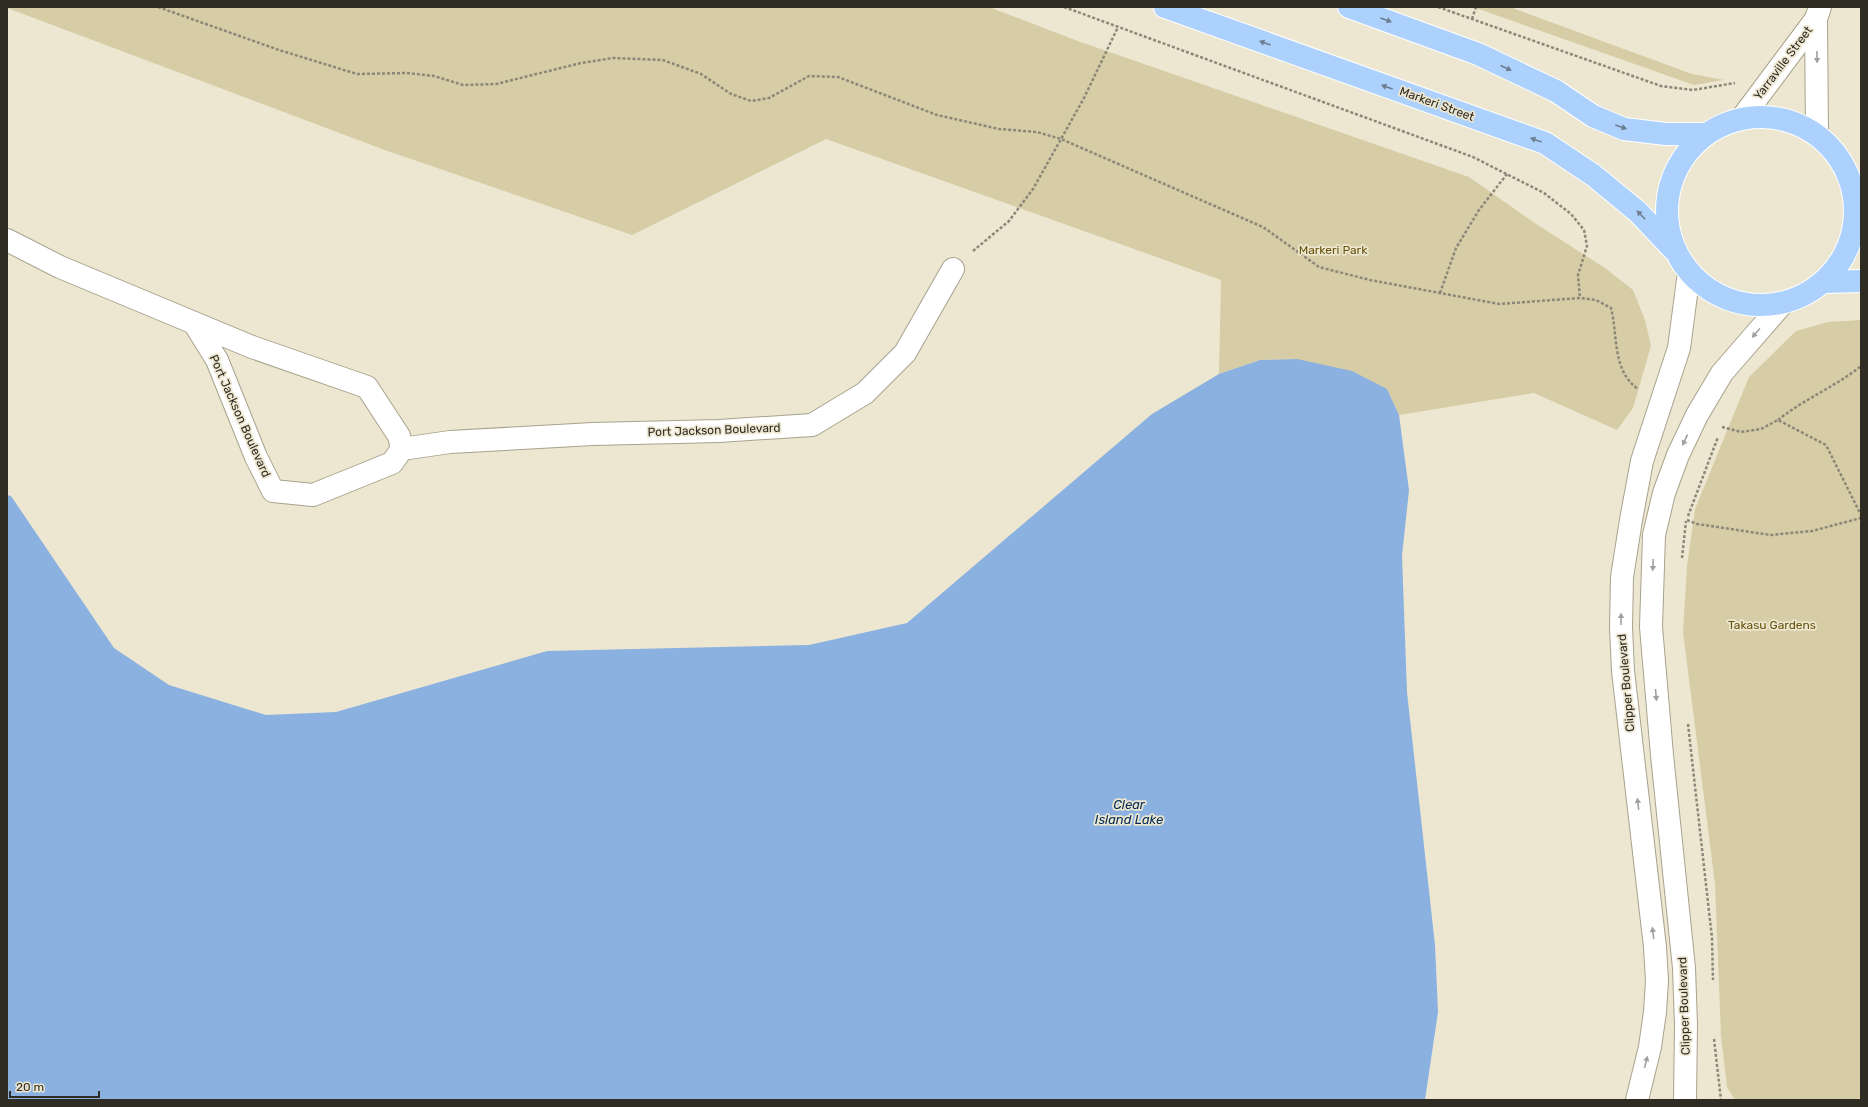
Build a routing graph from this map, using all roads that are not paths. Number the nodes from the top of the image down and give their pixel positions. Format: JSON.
{"nodes":[{"id":1,"x":1165,"y":7,"type":"edge"},
{"id":2,"x":1349,"y":7,"type":"edge"},
{"id":3,"x":1818,"y":13,"type":"edge"},
{"id":4,"x":1742,"y":118,"type":"junction"},
{"id":5,"x":1706,"y":134,"type":"junction"},
{"id":6,"x":1817,"y":135,"type":"junction"},
{"id":7,"x":1854,"y":176,"type":"edge"},
{"id":8,"x":7,"y":240,"type":"edge"},
{"id":9,"x":1683,"y":263,"type":"junction"},
{"id":10,"x":953,"y":269,"type":"road end"},
{"id":11,"x":1861,"y":281,"type":"edge"},
{"id":12,"x":1824,"y":282,"type":"junction"},
{"id":13,"x":1782,"y":304,"type":"junction"},
{"id":14,"x":194,"y":323,"type":"junction"},
{"id":15,"x":402,"y":449,"type":"junction"},
{"id":16,"x":1637,"y":1100,"type":"edge"},
{"id":17,"x":1685,"y":1100,"type":"edge"}],
"edges":[{"from":9,"to":1,"type":"main road","name":"Markeri Street","one_way":true},
{"from":2,"to":5,"type":"main road","one_way":true},
{"from":3,"to":4,"type":"street","name":"Yarraville Street"},
{"from":3,"to":6,"type":"street","one_way":true},
{"from":4,"to":5,"type":"main road","name":"Markeri Street"},
{"from":4,"to":6,"type":"main road","name":"Markeri Street"},
{"from":5,"to":9,"type":"main road","name":"Markeri Street"},
{"from":6,"to":7,"type":"main road","name":"Markeri Street"},
{"from":7,"to":12,"type":"main road","name":"Markeri Street"},
{"from":8,"to":14,"type":"street","name":"Port Jackson Boulevard"},
{"from":9,"to":13,"type":"main road","name":"Markeri Street"},
{"from":16,"to":9,"type":"street","name":"Clipper Boulevard","one_way":true},
{"from":10,"to":15,"type":"street","name":"Port Jackson Boulevard"},
{"from":11,"to":12,"type":"main road"},
{"from":12,"to":13,"type":"main road","name":"Markeri Street"},
{"from":13,"to":17,"type":"street","name":"Clipper Boulevard","one_way":true},
{"from":14,"to":15,"type":"street","name":"Port Jackson Boulevard"},
{"from":14,"to":15,"type":"street","name":"Port Jackson Boulevard"}]}
